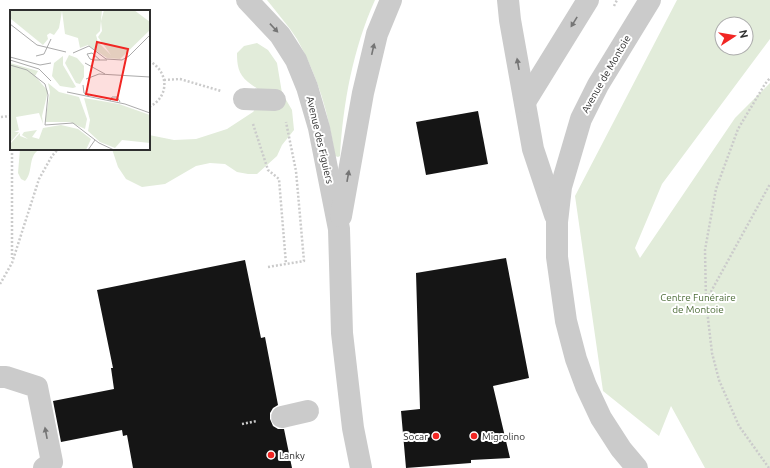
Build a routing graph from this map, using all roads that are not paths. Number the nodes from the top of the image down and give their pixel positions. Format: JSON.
{"nodes":[{"id":1,"x":246,"y":0,"type":"edge"},
{"id":2,"x":390,"y":0,"type":"edge"},
{"id":3,"x":508,"y":0,"type":"edge"},
{"id":4,"x":588,"y":0,"type":"edge"},
{"id":5,"x":650,"y":0,"type":"edge"},
{"id":6,"x":244,"y":98,"type":"road end"},
{"id":7,"x":525,"y":102,"type":"junction"},
{"id":8,"x":280,"y":109,"type":"road end"},
{"id":9,"x":557,"y":222,"type":"junction"},
{"id":10,"x":339,"y":229,"type":"junction"},
{"id":11,"x":0,"y":377,"type":"edge"},
{"id":12,"x":308,"y":411,"type":"dead end"},
{"id":13,"x":282,"y":417,"type":"dead end"},
{"id":14,"x":44,"y":468,"type":"edge"},
{"id":15,"x":361,"y":468,"type":"edge"},
{"id":16,"x":637,"y":468,"type":"edge"}],
"edges":[{"from":1,"to":10,"type":"street","name":"Avenue des Figuiers","one_way":true},
{"from":10,"to":2,"type":"street","name":"Avenue des Figuiers","one_way":true},
{"from":7,"to":3,"type":"street","one_way":true},
{"from":4,"to":7,"type":"street","one_way":true},
{"from":5,"to":9,"type":"street","name":"Avenue de Montoie"},
{"from":6,"to":8,"type":"street"},
{"from":7,"to":9,"type":"street"},
{"from":9,"to":16,"type":"street","name":"Avenue de Montoie"},
{"from":10,"to":15,"type":"street","name":"Avenue des Figuiers"},
{"from":14,"to":11,"type":"street","one_way":true},
{"from":12,"to":13,"type":"street"}]}
